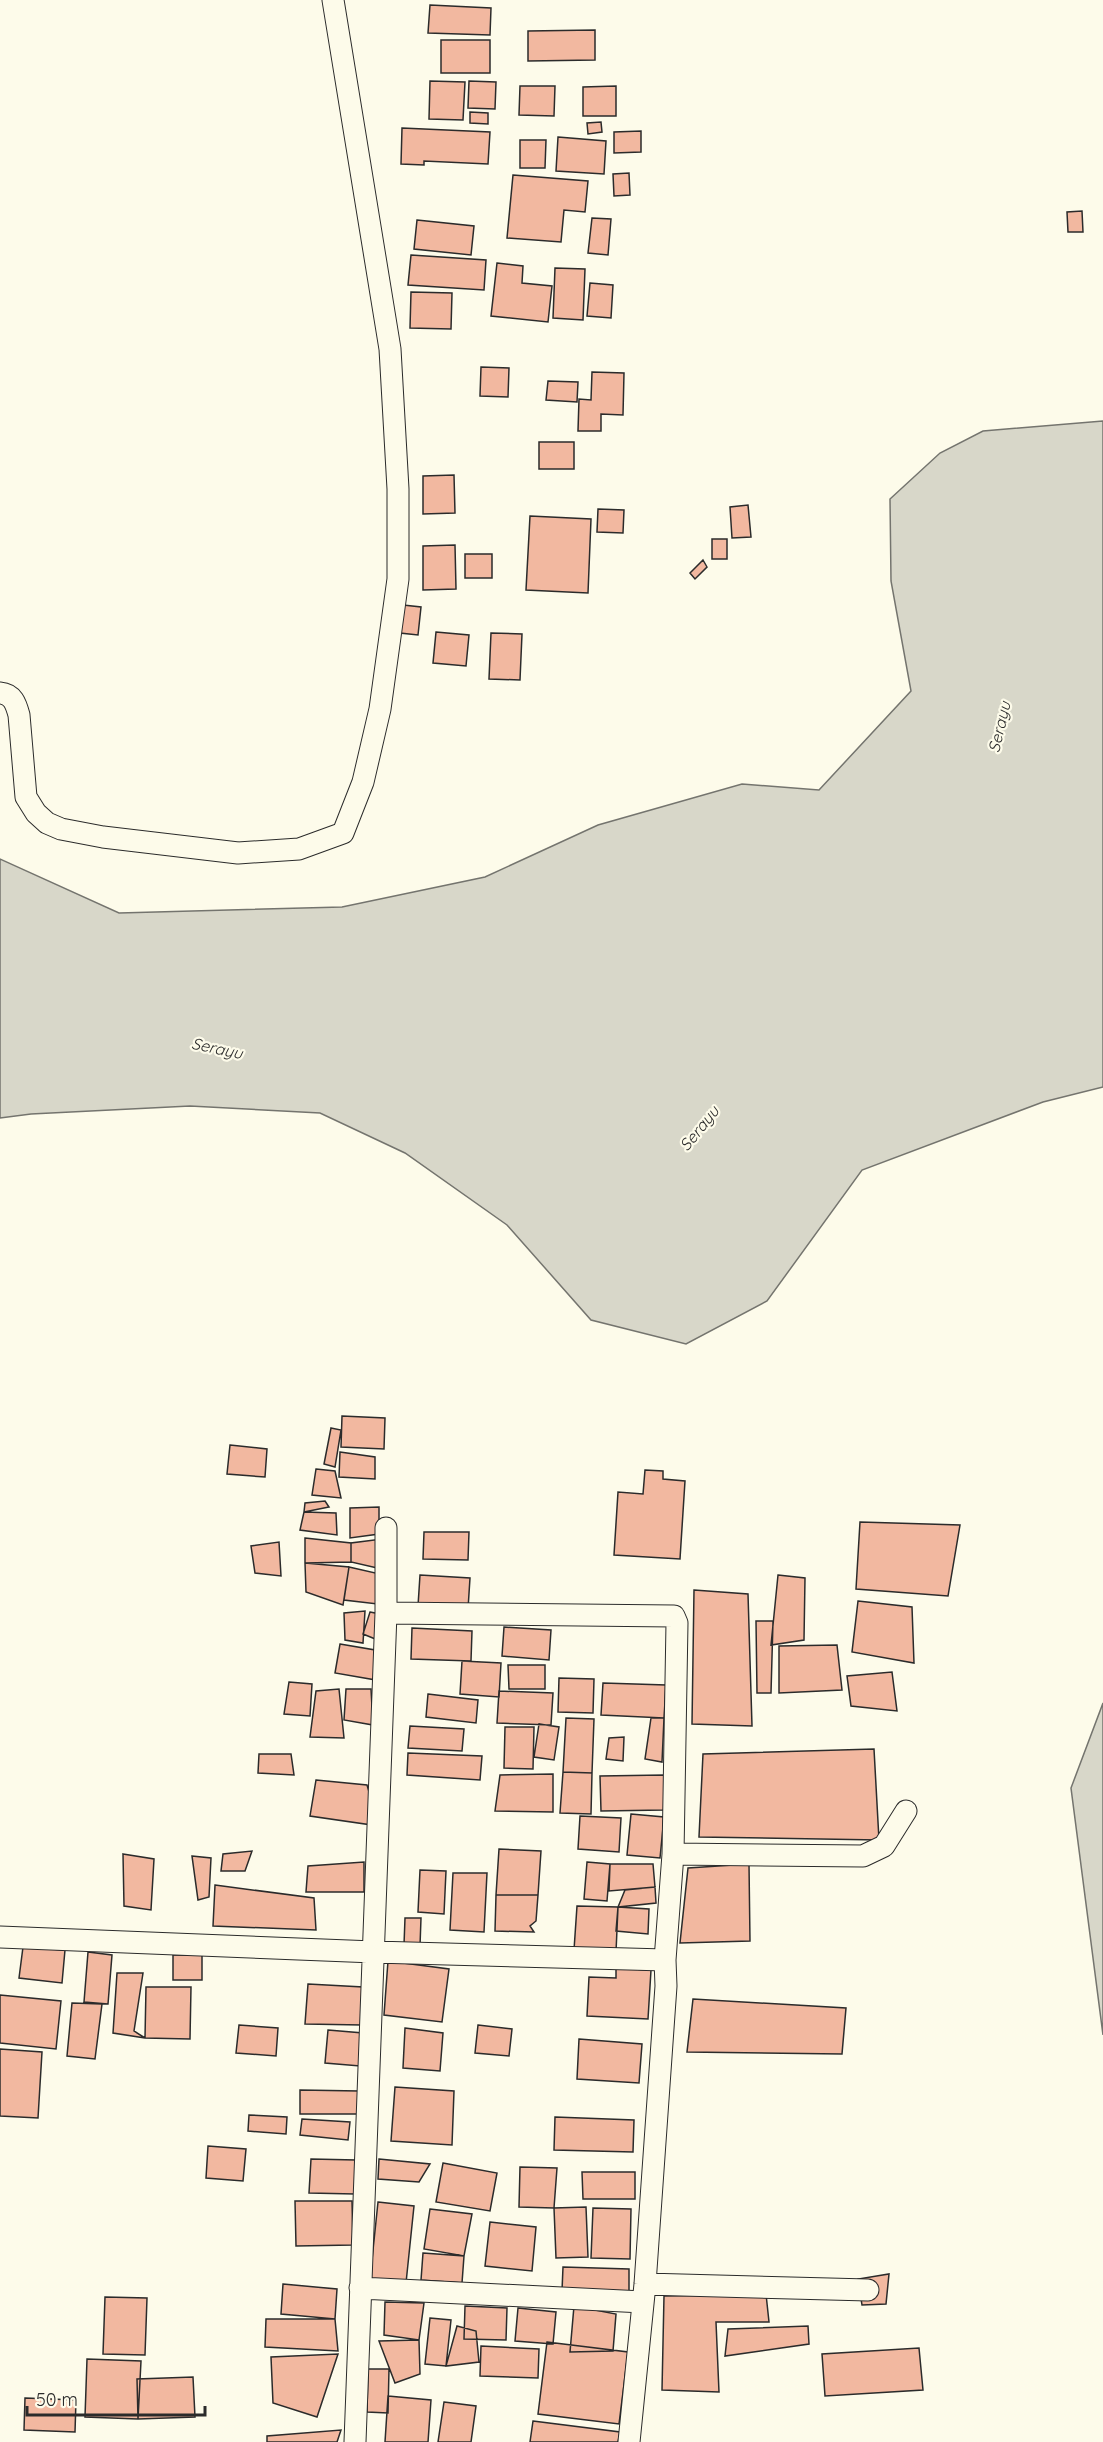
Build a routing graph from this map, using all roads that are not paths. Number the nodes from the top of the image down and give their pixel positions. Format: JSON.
{"nodes":[{"id":1,"x":333,"y":0,"type":"edge"},
{"id":2,"x":0,"y":693,"type":"edge"},
{"id":3,"x":386,"y":1528,"type":"dead end"},
{"id":4,"x":386,"y":1613,"type":"junction"},
{"id":5,"x":906,"y":1811,"type":"dead end"},
{"id":6,"x":673,"y":1854,"type":"junction"},
{"id":7,"x":0,"y":1937,"type":"edge"},
{"id":8,"x":374,"y":1952,"type":"junction"},
{"id":9,"x":665,"y":1960,"type":"junction"},
{"id":10,"x":360,"y":2288,"type":"junction"},
{"id":11,"x":868,"y":2290,"type":"dead end"},
{"id":12,"x":644,"y":2293,"type":"junction"},
{"id":13,"x":355,"y":2442,"type":"edge"},
{"id":14,"x":629,"y":2442,"type":"edge"}],
"edges":[{"from":1,"to":2,"type":"street"},
{"from":3,"to":4,"type":"street"},
{"from":4,"to":6,"type":"street"},
{"from":4,"to":8,"type":"street"},
{"from":5,"to":6,"type":"street"},
{"from":6,"to":9,"type":"street"},
{"from":7,"to":8,"type":"street"},
{"from":8,"to":9,"type":"street"},
{"from":8,"to":10,"type":"street"},
{"from":9,"to":12,"type":"street"},
{"from":10,"to":12,"type":"street"},
{"from":10,"to":13,"type":"street"},
{"from":11,"to":12,"type":"street"},
{"from":12,"to":14,"type":"street"}]}
